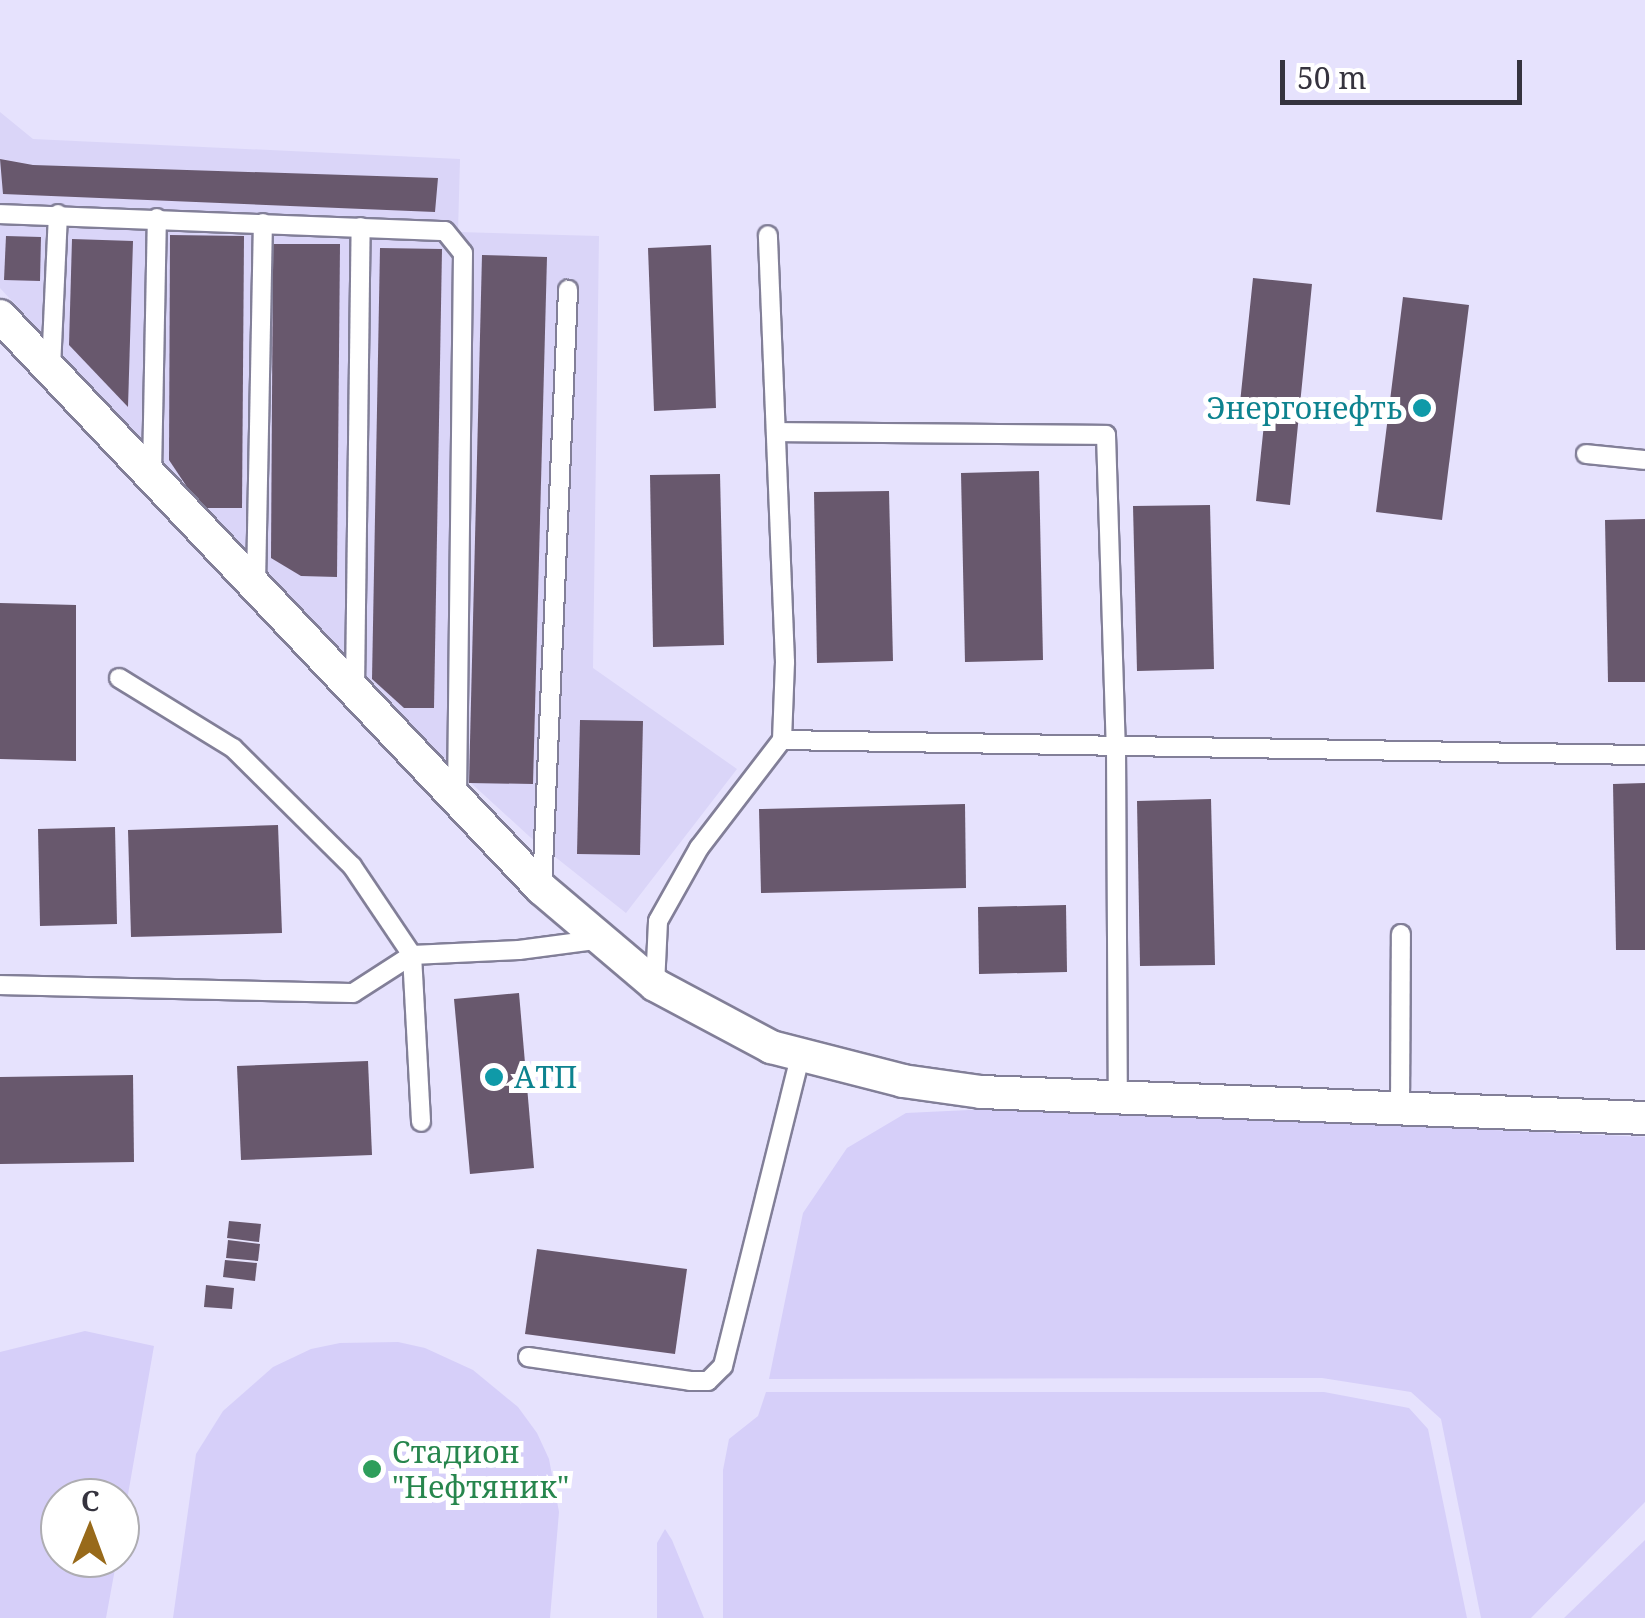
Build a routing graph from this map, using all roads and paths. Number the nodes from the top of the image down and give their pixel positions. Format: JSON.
{"nodes":[{"id":1,"x":0,"y":214,"type":"edge"},
{"id":2,"x":58,"y":214,"type":"junction"},
{"id":3,"x":157,"y":218,"type":"junction"},
{"id":4,"x":262,"y":223,"type":"junction"},
{"id":5,"x":361,"y":227,"type":"junction"},
{"id":6,"x":768,"y":236,"type":"dead end"},
{"id":7,"x":568,"y":290,"type":"dead end"},
{"id":8,"x":0,"y":316,"type":"edge"},
{"id":9,"x":51,"y":370,"type":"junction"},
{"id":10,"x":776,"y":432,"type":"junction"},
{"id":11,"x":1586,"y":454,"type":"dead end"},
{"id":12,"x":1645,"y":460,"type":"edge"},
{"id":13,"x":152,"y":475,"type":"junction"},
{"id":14,"x":256,"y":584,"type":"junction"},
{"id":15,"x":119,"y":678,"type":"dead end"},
{"id":16,"x":355,"y":689,"type":"junction"},
{"id":17,"x":782,"y":740,"type":"junction"},
{"id":18,"x":1116,"y":746,"type":"junction"},
{"id":19,"x":1645,"y":755,"type":"edge"},
{"id":20,"x":457,"y":796,"type":"junction"},
{"id":21,"x":542,"y":890,"type":"junction"},
{"id":22,"x":1401,"y":934,"type":"dead end"},
{"id":23,"x":602,"y":939,"type":"junction"},
{"id":24,"x":412,"y":955,"type":"junction"},
{"id":25,"x":0,"y":985,"type":"edge"},
{"id":26,"x":656,"y":985,"type":"junction"},
{"id":27,"x":800,"y":1057,"type":"junction"},
{"id":28,"x":1118,"y":1098,"type":"junction"},
{"id":29,"x":1400,"y":1108,"type":"junction"},
{"id":30,"x":1645,"y":1118,"type":"edge"},
{"id":31,"x":421,"y":1122,"type":"dead end"},
{"id":32,"x":528,"y":1357,"type":"dead end"}],
"edges":[{"from":1,"to":2,"type":"lane"},
{"from":2,"to":3,"type":"lane"},
{"from":2,"to":9,"type":"lane"},
{"from":3,"to":4,"type":"lane"},
{"from":3,"to":13,"type":"lane"},
{"from":4,"to":5,"type":"lane"},
{"from":4,"to":14,"type":"lane"},
{"from":5,"to":16,"type":"lane"},
{"from":5,"to":20,"type":"lane"},
{"from":6,"to":10,"type":"lane"},
{"from":7,"to":21,"type":"lane"},
{"from":8,"to":9,"type":"street"},
{"from":9,"to":13,"type":"street"},
{"from":10,"to":17,"type":"lane"},
{"from":10,"to":18,"type":"lane"},
{"from":11,"to":12,"type":"lane"},
{"from":13,"to":14,"type":"street"},
{"from":14,"to":16,"type":"street"},
{"from":15,"to":24,"type":"lane"},
{"from":16,"to":20,"type":"street"},
{"from":17,"to":18,"type":"lane"},
{"from":17,"to":26,"type":"lane"},
{"from":18,"to":19,"type":"lane"},
{"from":18,"to":28,"type":"lane"},
{"from":20,"to":21,"type":"street"},
{"from":21,"to":23,"type":"street"},
{"from":22,"to":29,"type":"lane"},
{"from":23,"to":24,"type":"lane"},
{"from":23,"to":26,"type":"street"},
{"from":24,"to":25,"type":"lane"},
{"from":24,"to":31,"type":"lane"},
{"from":26,"to":27,"type":"street"},
{"from":27,"to":28,"type":"street"},
{"from":27,"to":32,"type":"lane"},
{"from":28,"to":29,"type":"street"},
{"from":29,"to":30,"type":"street"}]}
